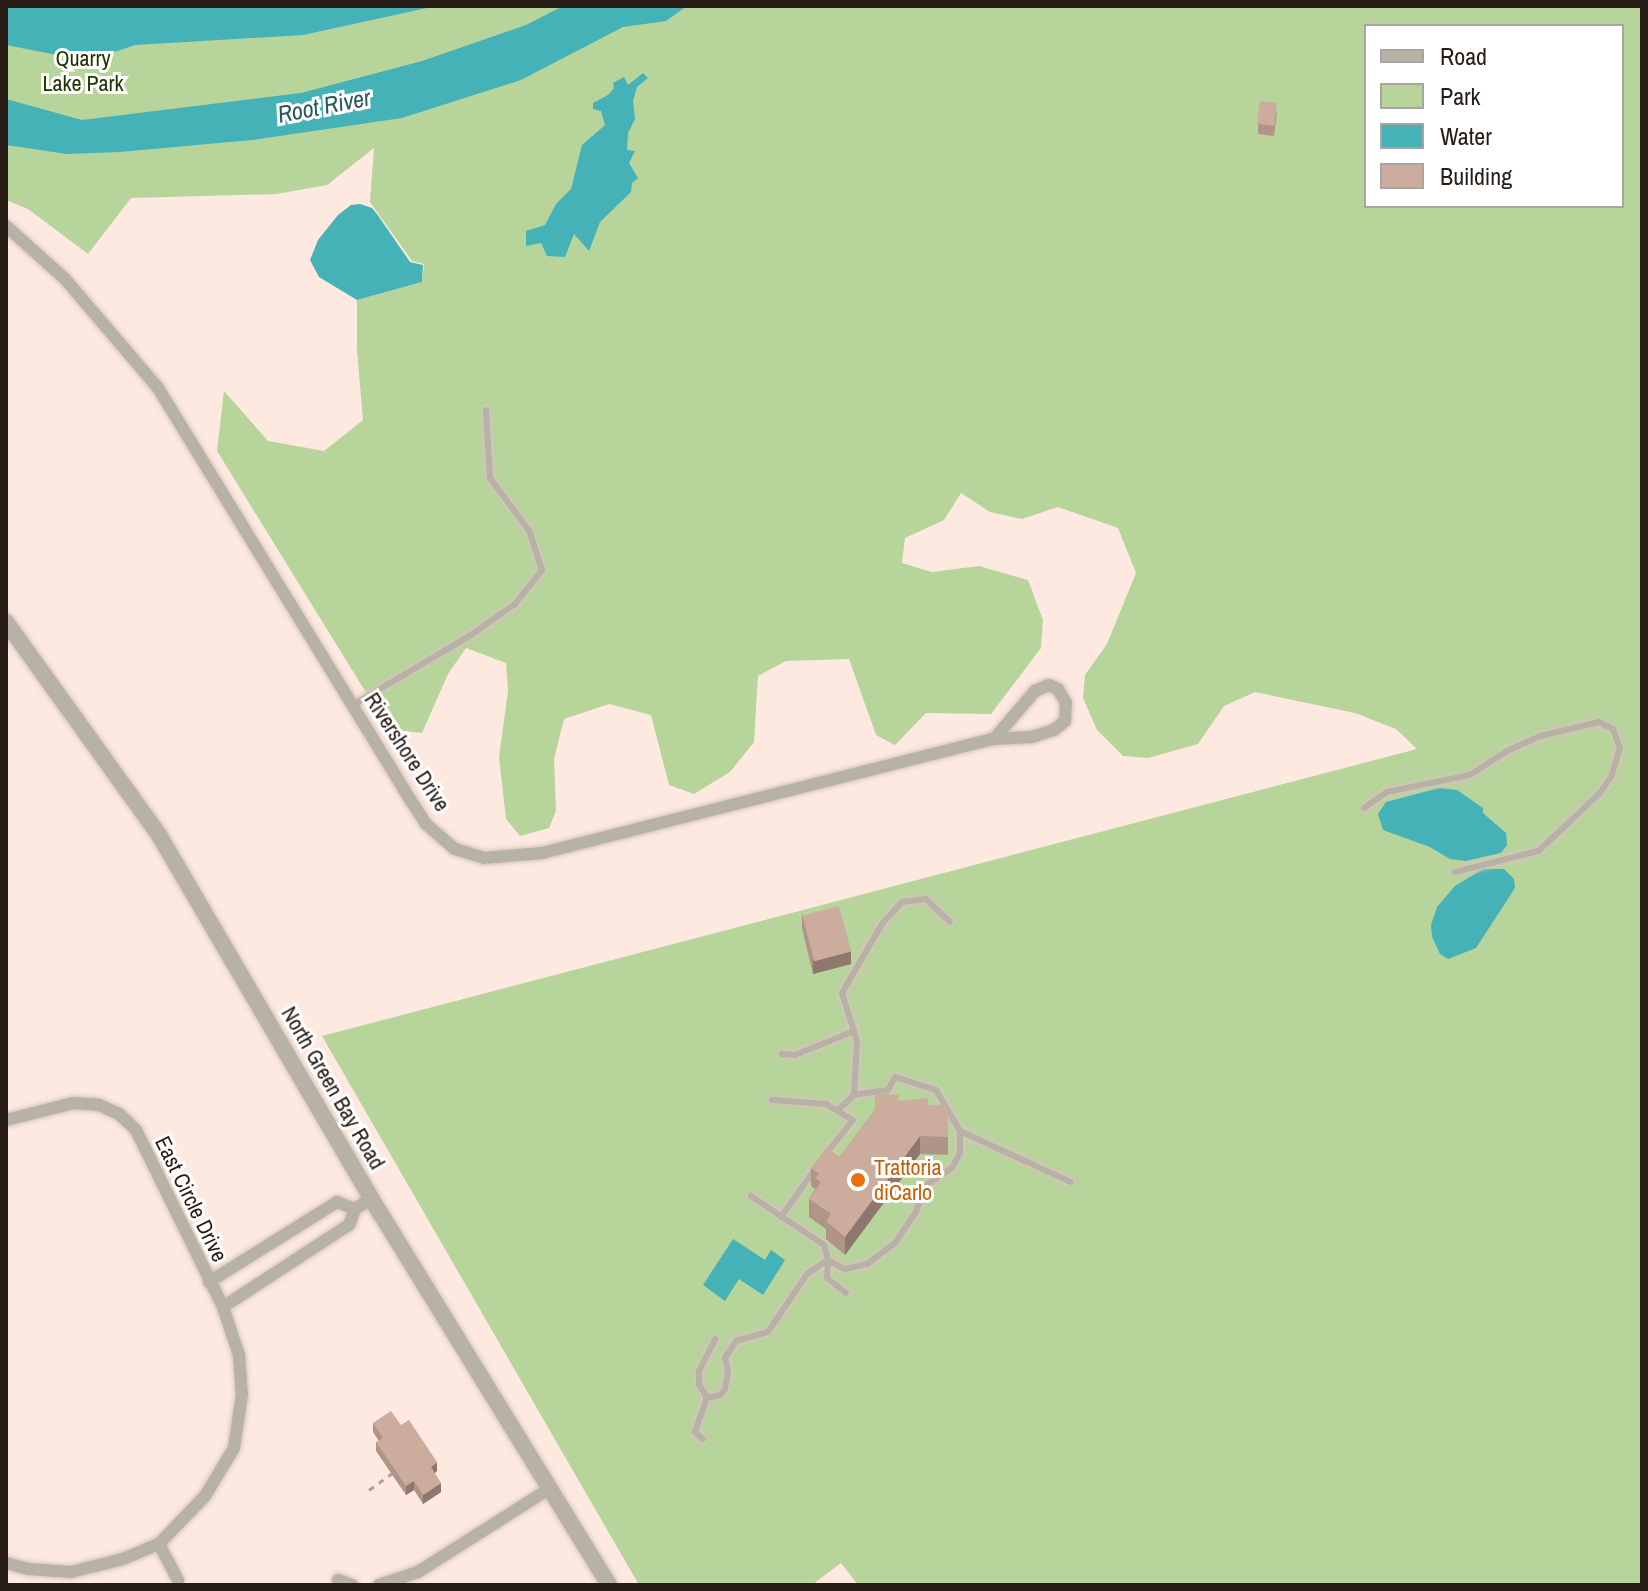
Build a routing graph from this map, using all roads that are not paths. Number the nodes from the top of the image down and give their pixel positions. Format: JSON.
{"nodes":[{"id":1,"x":6,"y":226,"type":"edge"},
{"id":2,"x":486,"y":410,"type":"dead end"},
{"id":3,"x":6,"y":622,"type":"edge"},
{"id":4,"x":353,"y":705,"type":"junction"},
{"id":5,"x":994,"y":739,"type":"junction"},
{"id":6,"x":1364,"y":808,"type":"dead end"},
{"id":7,"x":1455,"y":872,"type":"dead end"},
{"id":8,"x":950,"y":922,"type":"dead end"},
{"id":9,"x":854,"y":1031,"type":"junction"},
{"id":10,"x":782,"y":1054,"type":"dead end"},
{"id":11,"x":854,"y":1095,"type":"junction"},
{"id":12,"x":772,"y":1100,"type":"dead end"},
{"id":13,"x":838,"y":1110,"type":"junction"},
{"id":14,"x":6,"y":1120,"type":"edge"},
{"id":15,"x":960,"y":1131,"type":"junction"},
{"id":16,"x":1071,"y":1182,"type":"dead end"},
{"id":17,"x":751,"y":1196,"type":"dead end"},
{"id":18,"x":372,"y":1198,"type":"junction"},
{"id":19,"x":355,"y":1209,"type":"junction"},
{"id":20,"x":781,"y":1217,"type":"junction"},
{"id":21,"x":828,"y":1260,"type":"junction"},
{"id":22,"x":209,"y":1282,"type":"junction"},
{"id":23,"x":846,"y":1293,"type":"dead end"},
{"id":24,"x":223,"y":1307,"type":"junction"},
{"id":25,"x":715,"y":1339,"type":"dead end"},
{"id":26,"x":707,"y":1398,"type":"junction"},
{"id":27,"x":703,"y":1439,"type":"dead end"},
{"id":28,"x":549,"y":1489,"type":"junction"},
{"id":29,"x":159,"y":1544,"type":"junction"},
{"id":30,"x":6,"y":1563,"type":"edge"},
{"id":31,"x":178,"y":1580,"type":"dead end"},
{"id":32,"x":338,"y":1580,"type":"dead end"},
{"id":33,"x":352,"y":1585,"type":"edge"},
{"id":34,"x":379,"y":1585,"type":"edge"},
{"id":35,"x":609,"y":1585,"type":"edge"}],
"edges":[{"from":1,"to":4,"type":"street","name":"Rivershore Drive"},
{"from":2,"to":4,"type":"lane"},
{"from":3,"to":18,"type":"street","name":"North Green Bay Road"},
{"from":4,"to":5,"type":"street","name":"Rivershore Drive"},
{"from":5,"to":5,"type":"street","name":"Rivershore Drive"},
{"from":6,"to":7,"type":"lane"},
{"from":8,"to":9,"type":"lane"},
{"from":9,"to":10,"type":"lane"},
{"from":9,"to":11,"type":"lane"},
{"from":11,"to":13,"type":"lane"},
{"from":11,"to":15,"type":"lane"},
{"from":12,"to":13,"type":"lane"},
{"from":13,"to":20,"type":"lane"},
{"from":14,"to":22,"type":"street","name":"East Circle Drive"},
{"from":15,"to":16,"type":"lane"},
{"from":15,"to":21,"type":"lane"},
{"from":17,"to":20,"type":"lane"},
{"from":18,"to":19,"type":"street"},
{"from":18,"to":28,"type":"street","name":"North Green Bay Road"},
{"from":19,"to":22,"type":"street"},
{"from":19,"to":24,"type":"street"},
{"from":20,"to":21,"type":"lane"},
{"from":21,"to":23,"type":"lane"},
{"from":21,"to":26,"type":"lane"},
{"from":22,"to":24,"type":"street","name":"East Circle Drive"},
{"from":24,"to":29,"type":"street","name":"East Circle Drive"},
{"from":25,"to":26,"type":"lane"},
{"from":26,"to":27,"type":"lane"},
{"from":28,"to":34,"type":"street"},
{"from":28,"to":35,"type":"street","name":"North Green Bay Road"},
{"from":29,"to":30,"type":"street"},
{"from":29,"to":31,"type":"street"},
{"from":32,"to":33,"type":"street"}]}
